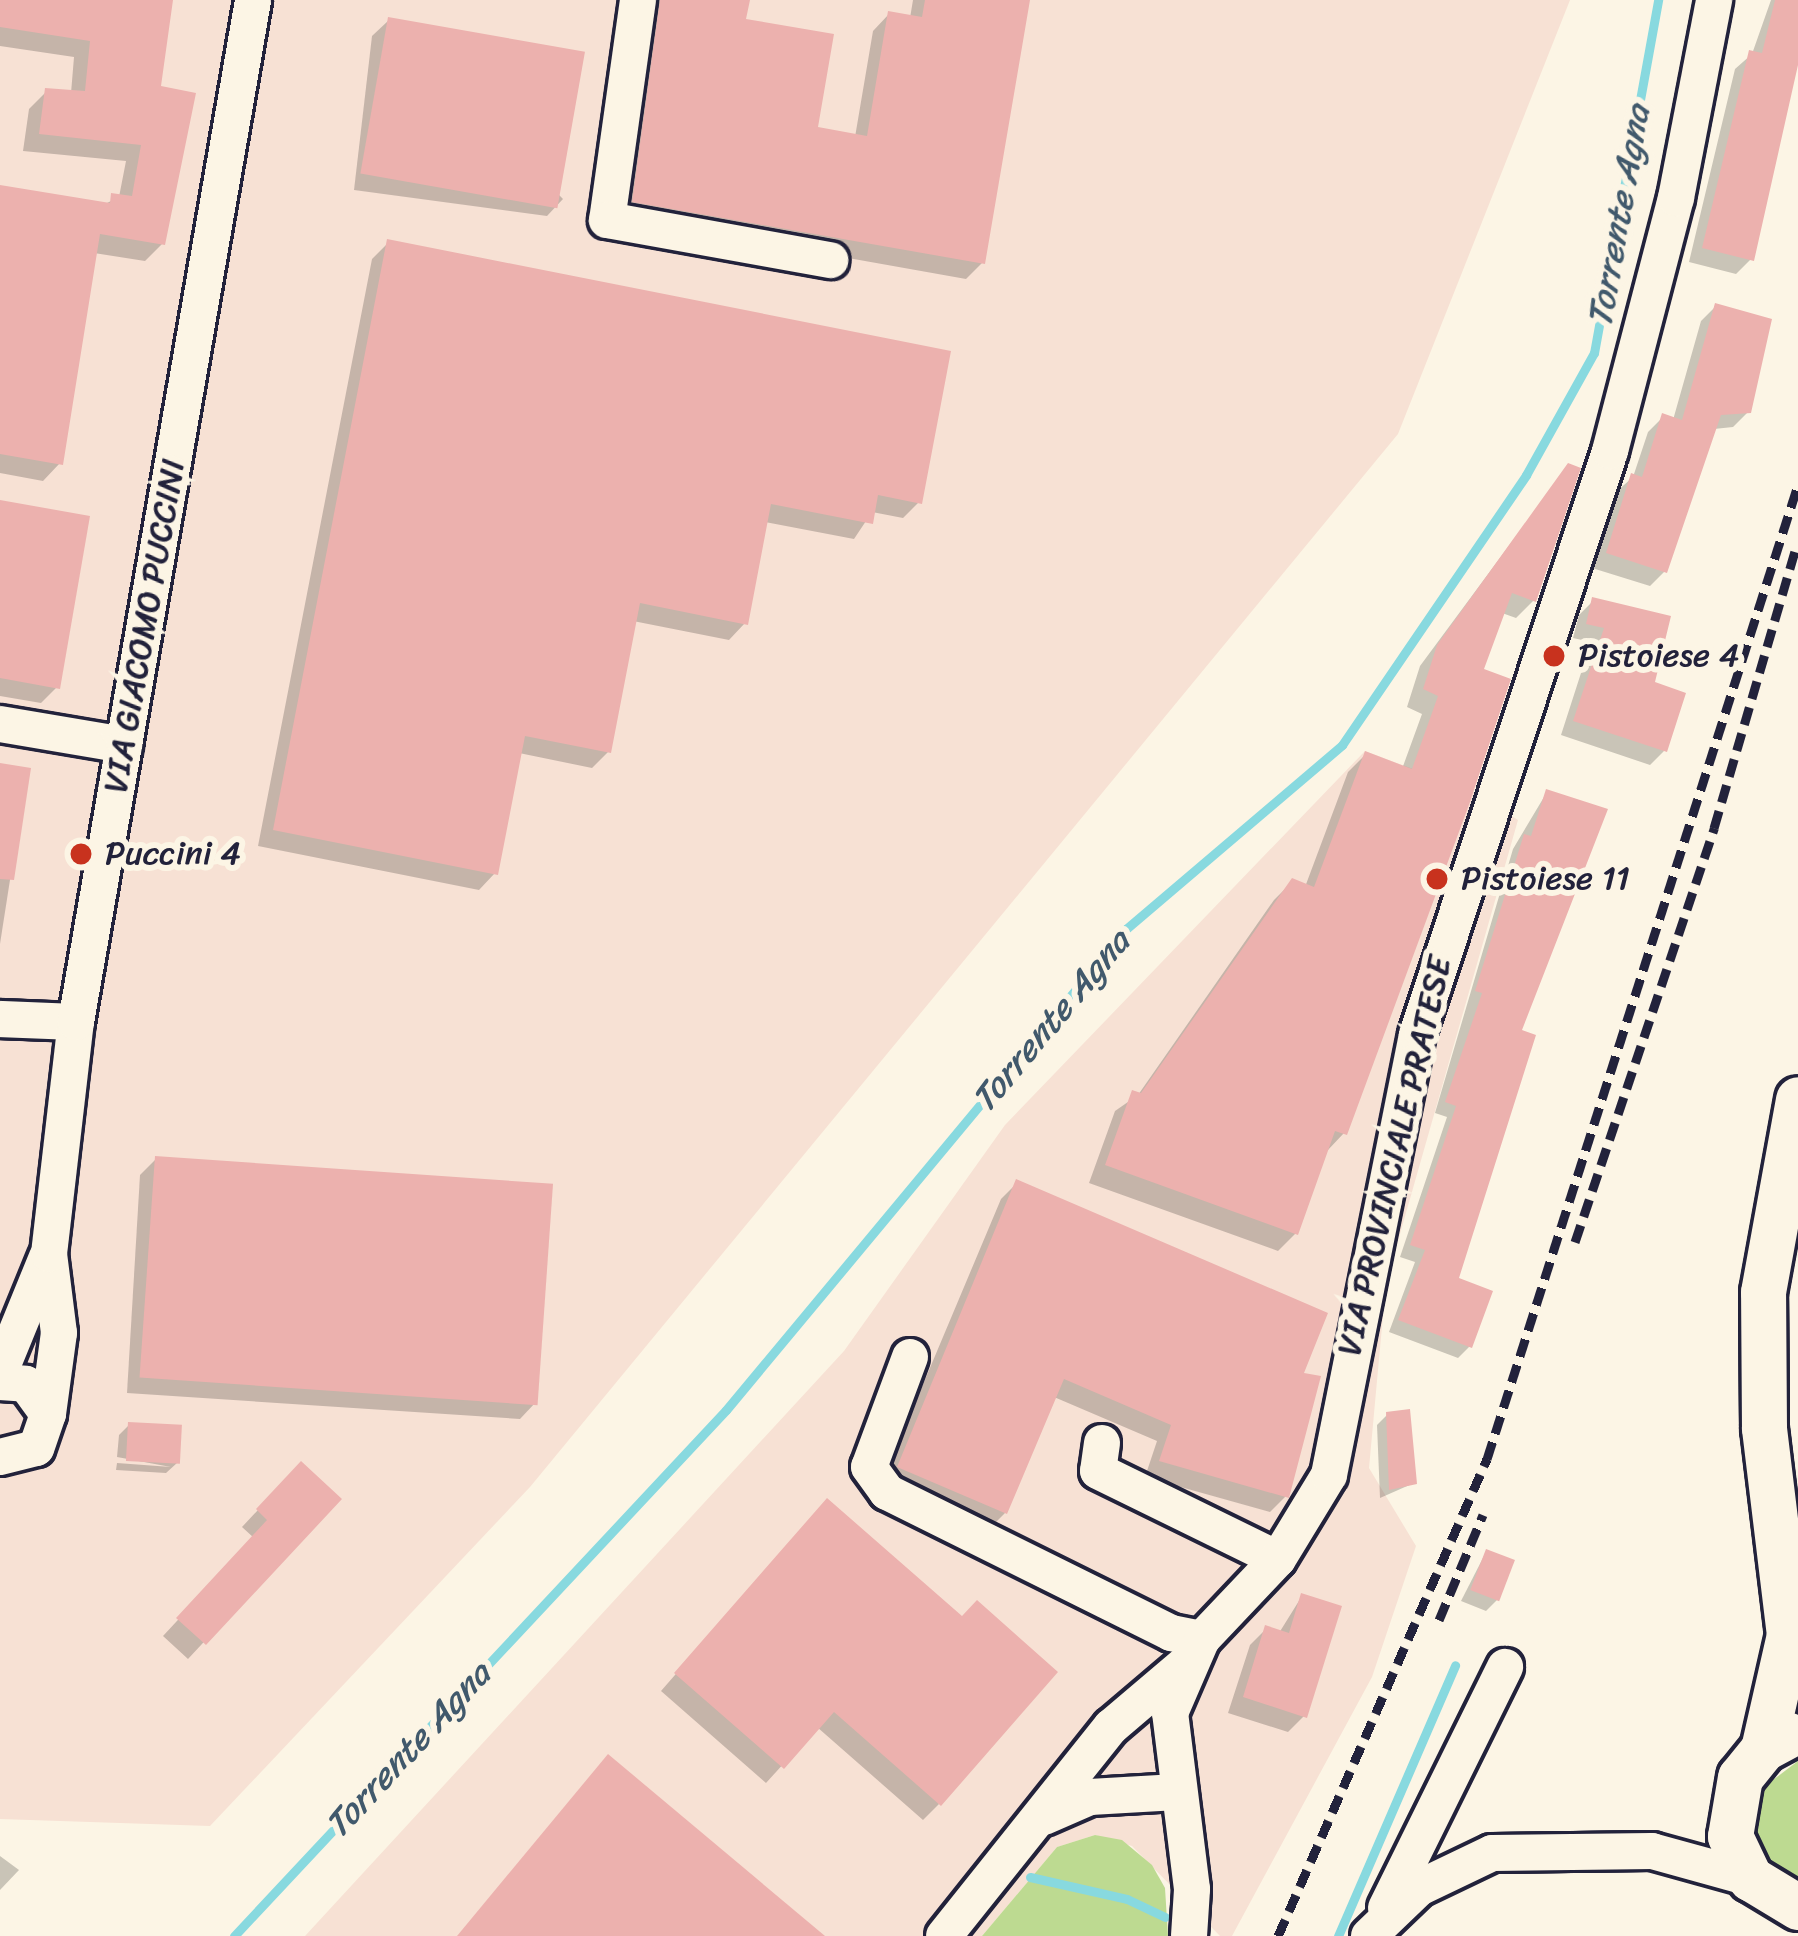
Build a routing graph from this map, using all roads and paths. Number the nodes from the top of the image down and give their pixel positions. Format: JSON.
{"nodes":[{"id":1,"x":254,"y":0,"type":"edge"},
{"id":2,"x":638,"y":0,"type":"edge"},
{"id":3,"x":1714,"y":0,"type":"edge"},
{"id":4,"x":830,"y":260,"type":"dead end"},
{"id":5,"x":0,"y":724,"type":"edge"},
{"id":6,"x":124,"y":745,"type":"junction"},
{"id":7,"x":0,"y":1019,"type":"edge"},
{"id":8,"x":76,"y":1022,"type":"junction"},
{"id":9,"x":1798,"y":1099,"type":"edge"},
{"id":10,"x":49,"y":1254,"type":"junction"},
{"id":11,"x":910,"y":1357,"type":"dead end"},
{"id":12,"x":0,"y":1372,"type":"edge"},
{"id":13,"x":0,"y":1382,"type":"edge"},
{"id":14,"x":42,"y":1431,"type":"junction"},
{"id":15,"x":1102,"y":1443,"type":"dead end"},
{"id":16,"x":0,"y":1457,"type":"edge"},
{"id":17,"x":0,"y":1486,"type":"edge"},
{"id":18,"x":1278,"y":1559,"type":"junction"},
{"id":19,"x":1794,"y":1642,"type":"edge"},
{"id":20,"x":1195,"y":1650,"type":"junction"},
{"id":21,"x":1505,"y":1667,"type":"dead end"},
{"id":22,"x":1780,"y":1741,"type":"edge"},
{"id":23,"x":1177,"y":1792,"type":"junction"},
{"id":24,"x":1729,"y":1812,"type":"junction"},
{"id":25,"x":1036,"y":1822,"type":"junction"},
{"id":26,"x":1652,"y":1851,"type":"junction"},
{"id":27,"x":1750,"y":1878,"type":"junction"},
{"id":28,"x":1798,"y":1907,"type":"edge"},
{"id":29,"x":1374,"y":1929,"type":"edge"},
{"id":30,"x":944,"y":1936,"type":"edge"},
{"id":31,"x":1189,"y":1936,"type":"edge"}],
"edges":[{"from":1,"to":6,"type":"street","name":"VIA GIACOMO PUCCINI"},
{"from":2,"to":4,"type":"street"},
{"from":3,"to":18,"type":"street","name":"VIA PROVINCIALE PRATESE"},
{"from":5,"to":6,"type":"street"},
{"from":6,"to":8,"type":"street","name":"VIA GIACOMO PUCCINI"},
{"from":7,"to":8,"type":"street"},
{"from":8,"to":10,"type":"street","name":"VIA GIACOMO PUCCINI"},
{"from":9,"to":19,"type":"main road"},
{"from":10,"to":12,"type":"street","name":"VIA GIACOMO PUCCINI"},
{"from":10,"to":14,"type":"street","name":"VIA GIACOMO PUCCINI"},
{"from":11,"to":20,"type":"street"},
{"from":13,"to":14,"type":"street"},
{"from":14,"to":16,"type":"street"},
{"from":14,"to":17,"type":"street"},
{"from":15,"to":18,"type":"street"},
{"from":18,"to":20,"type":"street","name":"VIA PROVINCIALE PRATESE"},
{"from":19,"to":22,"type":"main road"},
{"from":20,"to":23,"type":"street","name":"VIA PROVINCIALE PRATESE"},
{"from":20,"to":25,"type":"street"},
{"from":21,"to":29,"type":"street"},
{"from":22,"to":24,"type":"main road"},
{"from":23,"to":25,"type":"street"},
{"from":23,"to":31,"type":"street","name":"VIA PROVINCIALE PRATESE"},
{"from":24,"to":26,"type":"street"},
{"from":24,"to":27,"type":"main road"},
{"from":25,"to":30,"type":"street"},
{"from":26,"to":27,"type":"street"},
{"from":26,"to":29,"type":"street"},
{"from":27,"to":28,"type":"main road"}]}
